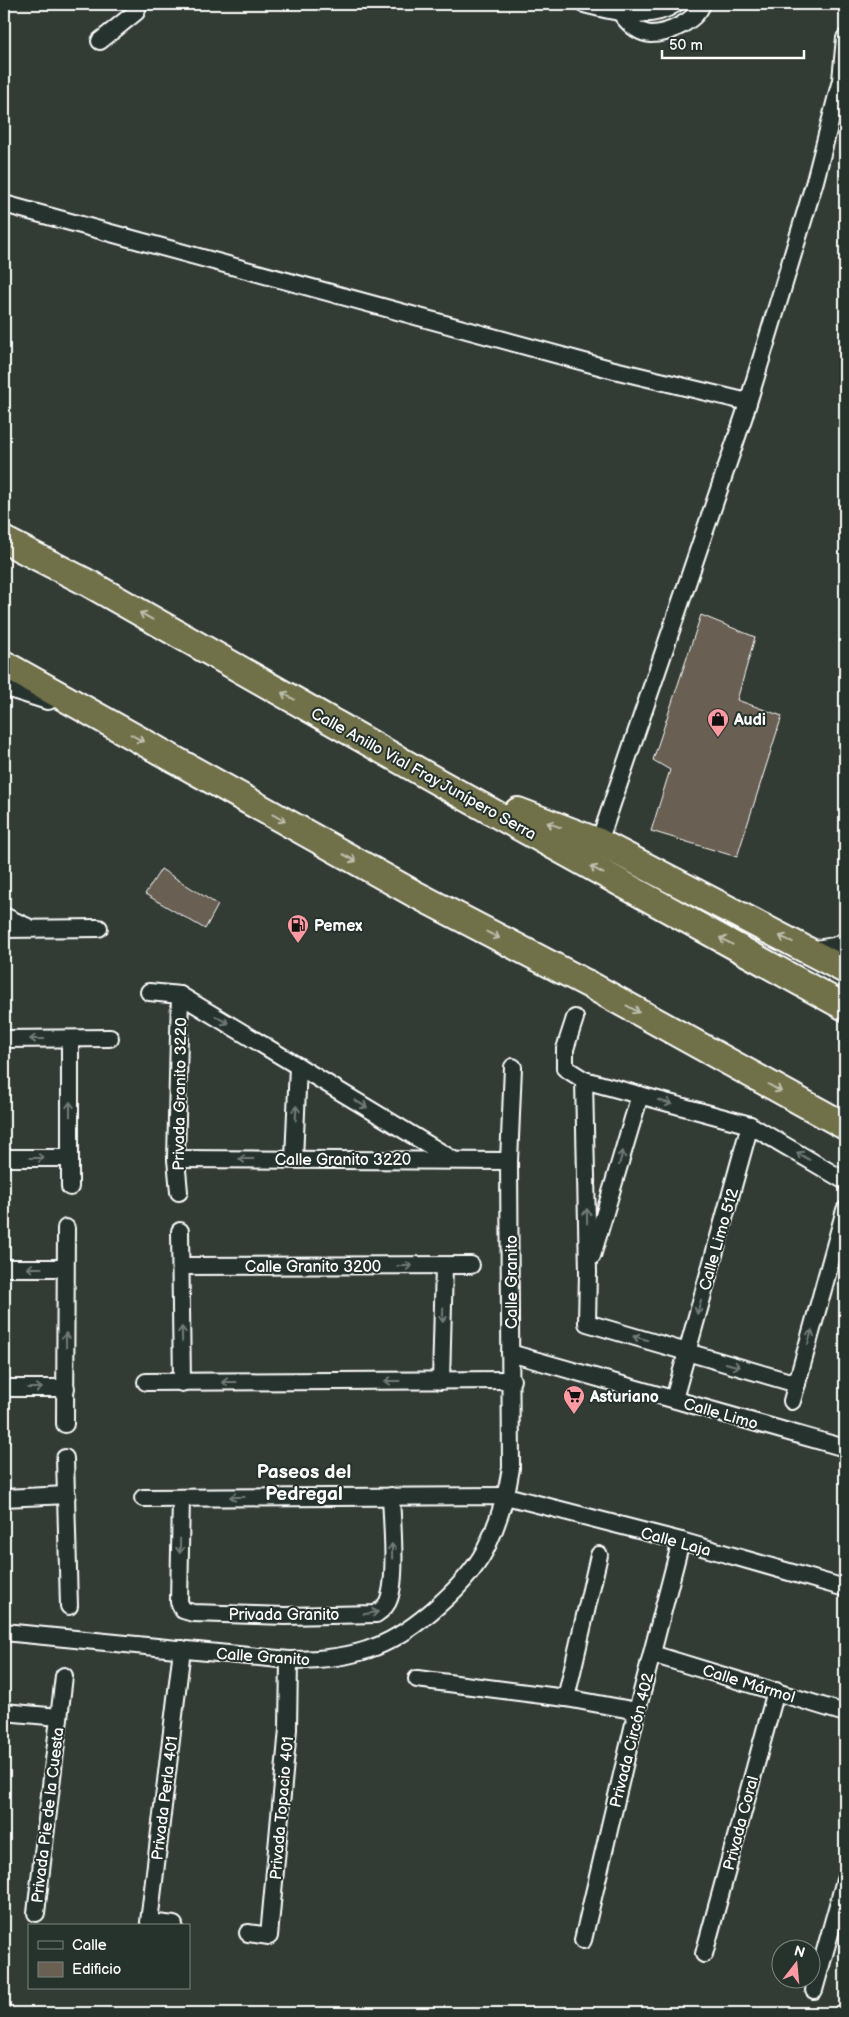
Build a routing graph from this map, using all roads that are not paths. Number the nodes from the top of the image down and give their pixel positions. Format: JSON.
{"nodes":[{"id":1,"x":139,"y":4,"type":"edge"},
{"id":2,"x":584,"y":4,"type":"edge"},
{"id":3,"x":675,"y":4,"type":"edge"},
{"id":4,"x":702,"y":4,"type":"edge"},
{"id":5,"x":620,"y":12,"type":"junction"},
{"id":6,"x":845,"y":38,"type":"edge"},
{"id":7,"x":100,"y":41,"type":"dead end"},
{"id":8,"x":4,"y":204,"type":"edge"},
{"id":9,"x":748,"y":402,"type":"junction"},
{"id":10,"x":4,"y":540,"type":"edge"},
{"id":11,"x":4,"y":664,"type":"edge"},
{"id":12,"x":4,"y":684,"type":"edge"},
{"id":13,"x":95,"y":714,"type":"junction"},
{"id":14,"x":440,"y":783,"type":"junction"},
{"id":15,"x":599,"y":842,"type":"junction"},
{"id":16,"x":4,"y":916,"type":"edge"},
{"id":17,"x":99,"y":928,"type":"dead end"},
{"id":18,"x":4,"y":929,"type":"edge"},
{"id":19,"x":32,"y":929,"type":"junction"},
{"id":20,"x":845,"y":941,"type":"edge"},
{"id":21,"x":810,"y":950,"type":"junction"},
{"id":22,"x":845,"y":970,"type":"edge"},
{"id":23,"x":149,"y":992,"type":"dead end"},
{"id":24,"x":180,"y":995,"type":"junction"},
{"id":25,"x":845,"y":1007,"type":"edge"},
{"id":26,"x":575,"y":1018,"type":"dead end"},
{"id":27,"x":110,"y":1038,"type":"dead end"},
{"id":28,"x":4,"y":1039,"type":"edge"},
{"id":29,"x":70,"y":1039,"type":"junction"},
{"id":30,"x":298,"y":1066,"type":"junction"},
{"id":31,"x":513,"y":1068,"type":"dead end"},
{"id":32,"x":584,"y":1080,"type":"junction"},
{"id":33,"x":640,"y":1095,"type":"junction"},
{"id":34,"x":750,"y":1125,"type":"junction"},
{"id":35,"x":845,"y":1126,"type":"edge"},
{"id":36,"x":4,"y":1158,"type":"edge"},
{"id":37,"x":70,"y":1158,"type":"junction"},
{"id":38,"x":176,"y":1159,"type":"junction"},
{"id":39,"x":294,"y":1159,"type":"junction"},
{"id":40,"x":452,"y":1159,"type":"junction"},
{"id":41,"x":510,"y":1161,"type":"junction"},
{"id":42,"x":845,"y":1181,"type":"edge"},
{"id":43,"x":70,"y":1187,"type":"dead end"},
{"id":44,"x":179,"y":1192,"type":"dead end"},
{"id":45,"x":845,"y":1210,"type":"edge"},
{"id":46,"x":66,"y":1228,"type":"dead end"},
{"id":47,"x":180,"y":1231,"type":"dead end"},
{"id":48,"x":471,"y":1265,"type":"dead end"},
{"id":49,"x":181,"y":1266,"type":"junction"},
{"id":50,"x":444,"y":1266,"type":"junction"},
{"id":51,"x":4,"y":1268,"type":"edge"},
{"id":52,"x":65,"y":1268,"type":"junction"},
{"id":53,"x":588,"y":1272,"type":"junction"},
{"id":54,"x":687,"y":1352,"type":"junction"},
{"id":55,"x":510,"y":1353,"type":"junction"},
{"id":56,"x":512,"y":1380,"type":"junction"},
{"id":57,"x":441,"y":1381,"type":"junction"},
{"id":58,"x":146,"y":1382,"type":"dead end"},
{"id":59,"x":182,"y":1382,"type":"junction"},
{"id":60,"x":797,"y":1384,"type":"junction"},
{"id":61,"x":4,"y":1388,"type":"edge"},
{"id":62,"x":66,"y":1388,"type":"junction"},
{"id":63,"x":674,"y":1399,"type":"junction"},
{"id":64,"x":792,"y":1401,"type":"dead end"},
{"id":65,"x":65,"y":1424,"type":"dead end"},
{"id":66,"x":845,"y":1448,"type":"edge"},
{"id":67,"x":65,"y":1458,"type":"dead end"},
{"id":68,"x":67,"y":1495,"type":"junction"},
{"id":69,"x":391,"y":1496,"type":"junction"},
{"id":70,"x":506,"y":1496,"type":"junction"},
{"id":71,"x":4,"y":1498,"type":"edge"},
{"id":72,"x":144,"y":1498,"type":"dead end"},
{"id":73,"x":180,"y":1498,"type":"junction"},
{"id":74,"x":681,"y":1541,"type":"junction"},
{"id":75,"x":599,"y":1555,"type":"dead end"},
{"id":76,"x":845,"y":1588,"type":"edge"},
{"id":77,"x":69,"y":1606,"type":"dead end"},
{"id":78,"x":4,"y":1632,"type":"edge"},
{"id":79,"x":182,"y":1649,"type":"junction"},
{"id":80,"x":652,"y":1654,"type":"junction"},
{"id":81,"x":289,"y":1660,"type":"junction"},
{"id":82,"x":64,"y":1676,"type":"dead end"},
{"id":83,"x":417,"y":1679,"type":"dead end"},
{"id":84,"x":776,"y":1692,"type":"junction"},
{"id":85,"x":566,"y":1698,"type":"junction"},
{"id":86,"x":637,"y":1711,"type":"junction"},
{"id":87,"x":4,"y":1712,"type":"edge"},
{"id":88,"x":845,"y":1713,"type":"edge"},
{"id":89,"x":59,"y":1717,"type":"junction"},
{"id":90,"x":845,"y":1880,"type":"edge"},
{"id":91,"x":36,"y":1913,"type":"dead end"},
{"id":92,"x":162,"y":1924,"type":"edge"},
{"id":93,"x":248,"y":1933,"type":"dead end"},
{"id":94,"x":583,"y":1940,"type":"dead end"},
{"id":95,"x":704,"y":1954,"type":"dead end"},
{"id":96,"x":822,"y":1962,"type":"edge"}],
"edges":[{"from":1,"to":7,"type":"street"},
{"from":2,"to":5,"type":"street"},
{"from":3,"to":5,"type":"street"},
{"from":4,"to":5,"type":"street"},
{"from":6,"to":9,"type":"street"},
{"from":8,"to":9,"type":"street"},
{"from":9,"to":15,"type":"street"},
{"from":14,"to":10,"type":"highway","name":"Calle Anillo Vial Fray Junípero Serra","one_way":true},
{"from":11,"to":13,"type":"highway"},
{"from":12,"to":13,"type":"main road"},
{"from":13,"to":35,"type":"highway","one_way":true},
{"from":15,"to":14,"type":"highway","one_way":true},
{"from":25,"to":14,"type":"highway","name":"Calle Anillo Vial Fray Junípero Serra","one_way":true},
{"from":21,"to":15,"type":"highway","one_way":true},
{"from":16,"to":19,"type":"street"},
{"from":17,"to":19,"type":"street"},
{"from":18,"to":19,"type":"street"},
{"from":20,"to":21,"type":"street"},
{"from":21,"to":22,"type":"highway"},
{"from":23,"to":24,"type":"street","name":"Privada Granito 3220"},
{"from":24,"to":30,"type":"street","name":"Privada Granito 3220","one_way":true},
{"from":24,"to":38,"type":"street","name":"Privada Granito 3220"},
{"from":26,"to":32,"type":"street"},
{"from":27,"to":29,"type":"street"},
{"from":29,"to":28,"type":"street","one_way":true},
{"from":37,"to":29,"type":"street","one_way":true},
{"from":39,"to":30,"type":"street","one_way":true},
{"from":30,"to":40,"type":"street","name":"Privada Granito 3220","one_way":true},
{"from":31,"to":41,"type":"street","name":"Calle Granito"},
{"from":32,"to":33,"type":"street"},
{"from":53,"to":32,"type":"street","one_way":true},
{"from":33,"to":34,"type":"street","one_way":true},
{"from":53,"to":33,"type":"street","one_way":true},
{"from":42,"to":34,"type":"street","one_way":true},
{"from":34,"to":54,"type":"street","name":"Calle Limo 512","one_way":true},
{"from":36,"to":37,"type":"street","one_way":true},
{"from":37,"to":43,"type":"street"},
{"from":39,"to":38,"type":"street","name":"Calle Granito 3220","one_way":true},
{"from":38,"to":44,"type":"street","name":"Privada Granito 3220"},
{"from":39,"to":40,"type":"street","name":"Calle Granito 3220"},
{"from":40,"to":41,"type":"street","name":"Calle Granito 3220"},
{"from":41,"to":55,"type":"street","name":"Calle Granito"},
{"from":60,"to":45,"type":"street","one_way":true},
{"from":46,"to":52,"type":"street"},
{"from":47,"to":49,"type":"street"},
{"from":48,"to":50,"type":"street","name":"Calle Granito 3200"},
{"from":49,"to":50,"type":"street","name":"Calle Granito 3200","one_way":true},
{"from":59,"to":49,"type":"street","one_way":true},
{"from":50,"to":57,"type":"street","one_way":true},
{"from":52,"to":51,"type":"street","one_way":true},
{"from":62,"to":52,"type":"street","one_way":true},
{"from":54,"to":53,"type":"street","one_way":true},
{"from":54,"to":60,"type":"street","one_way":true},
{"from":54,"to":63,"type":"street","name":"Calle Limo 512"},
{"from":55,"to":56,"type":"street","name":"Calle Granito"},
{"from":55,"to":63,"type":"street","name":"Calle Limo"},
{"from":56,"to":57,"type":"street"},
{"from":56,"to":70,"type":"street","name":"Calle Granito"},
{"from":57,"to":59,"type":"street","one_way":true},
{"from":58,"to":59,"type":"street"},
{"from":60,"to":64,"type":"street"},
{"from":61,"to":62,"type":"street","one_way":true},
{"from":62,"to":65,"type":"street"},
{"from":63,"to":66,"type":"street","name":"Calle Limo"},
{"from":67,"to":68,"type":"street"},
{"from":68,"to":71,"type":"street"},
{"from":68,"to":77,"type":"street"},
{"from":69,"to":70,"type":"street"},
{"from":69,"to":73,"type":"street","one_way":true},
{"from":73,"to":69,"type":"street","name":"Privada Granito","one_way":true},
{"from":70,"to":74,"type":"street","name":"Calle Laja"},
{"from":70,"to":81,"type":"street","name":"Calle Granito"},
{"from":72,"to":73,"type":"street"},
{"from":74,"to":76,"type":"street","name":"Calle Laja"},
{"from":74,"to":80,"type":"street","name":"Privada Circón 402"},
{"from":75,"to":85,"type":"street"},
{"from":78,"to":79,"type":"street","name":"Calle Granito"},
{"from":79,"to":81,"type":"street","name":"Calle Granito"},
{"from":79,"to":92,"type":"street","name":"Privada Perla 401"},
{"from":80,"to":84,"type":"street","name":"Calle Mármol"},
{"from":80,"to":86,"type":"street","name":"Privada Circón 402"},
{"from":81,"to":93,"type":"street","name":"Privada Topacio 401"},
{"from":82,"to":89,"type":"street","name":"Privada Pie de la Cuesta"},
{"from":83,"to":85,"type":"street"},
{"from":84,"to":88,"type":"street","name":"Calle Mármol"},
{"from":84,"to":95,"type":"street","name":"Privada Coral"},
{"from":85,"to":86,"type":"street"},
{"from":86,"to":94,"type":"street","name":"Privada Circón 402"},
{"from":87,"to":89,"type":"street","name":"Privada Pie de la Cuesta"},
{"from":89,"to":91,"type":"street","name":"Privada Pie de la Cuesta"},
{"from":90,"to":96,"type":"street"}]}
